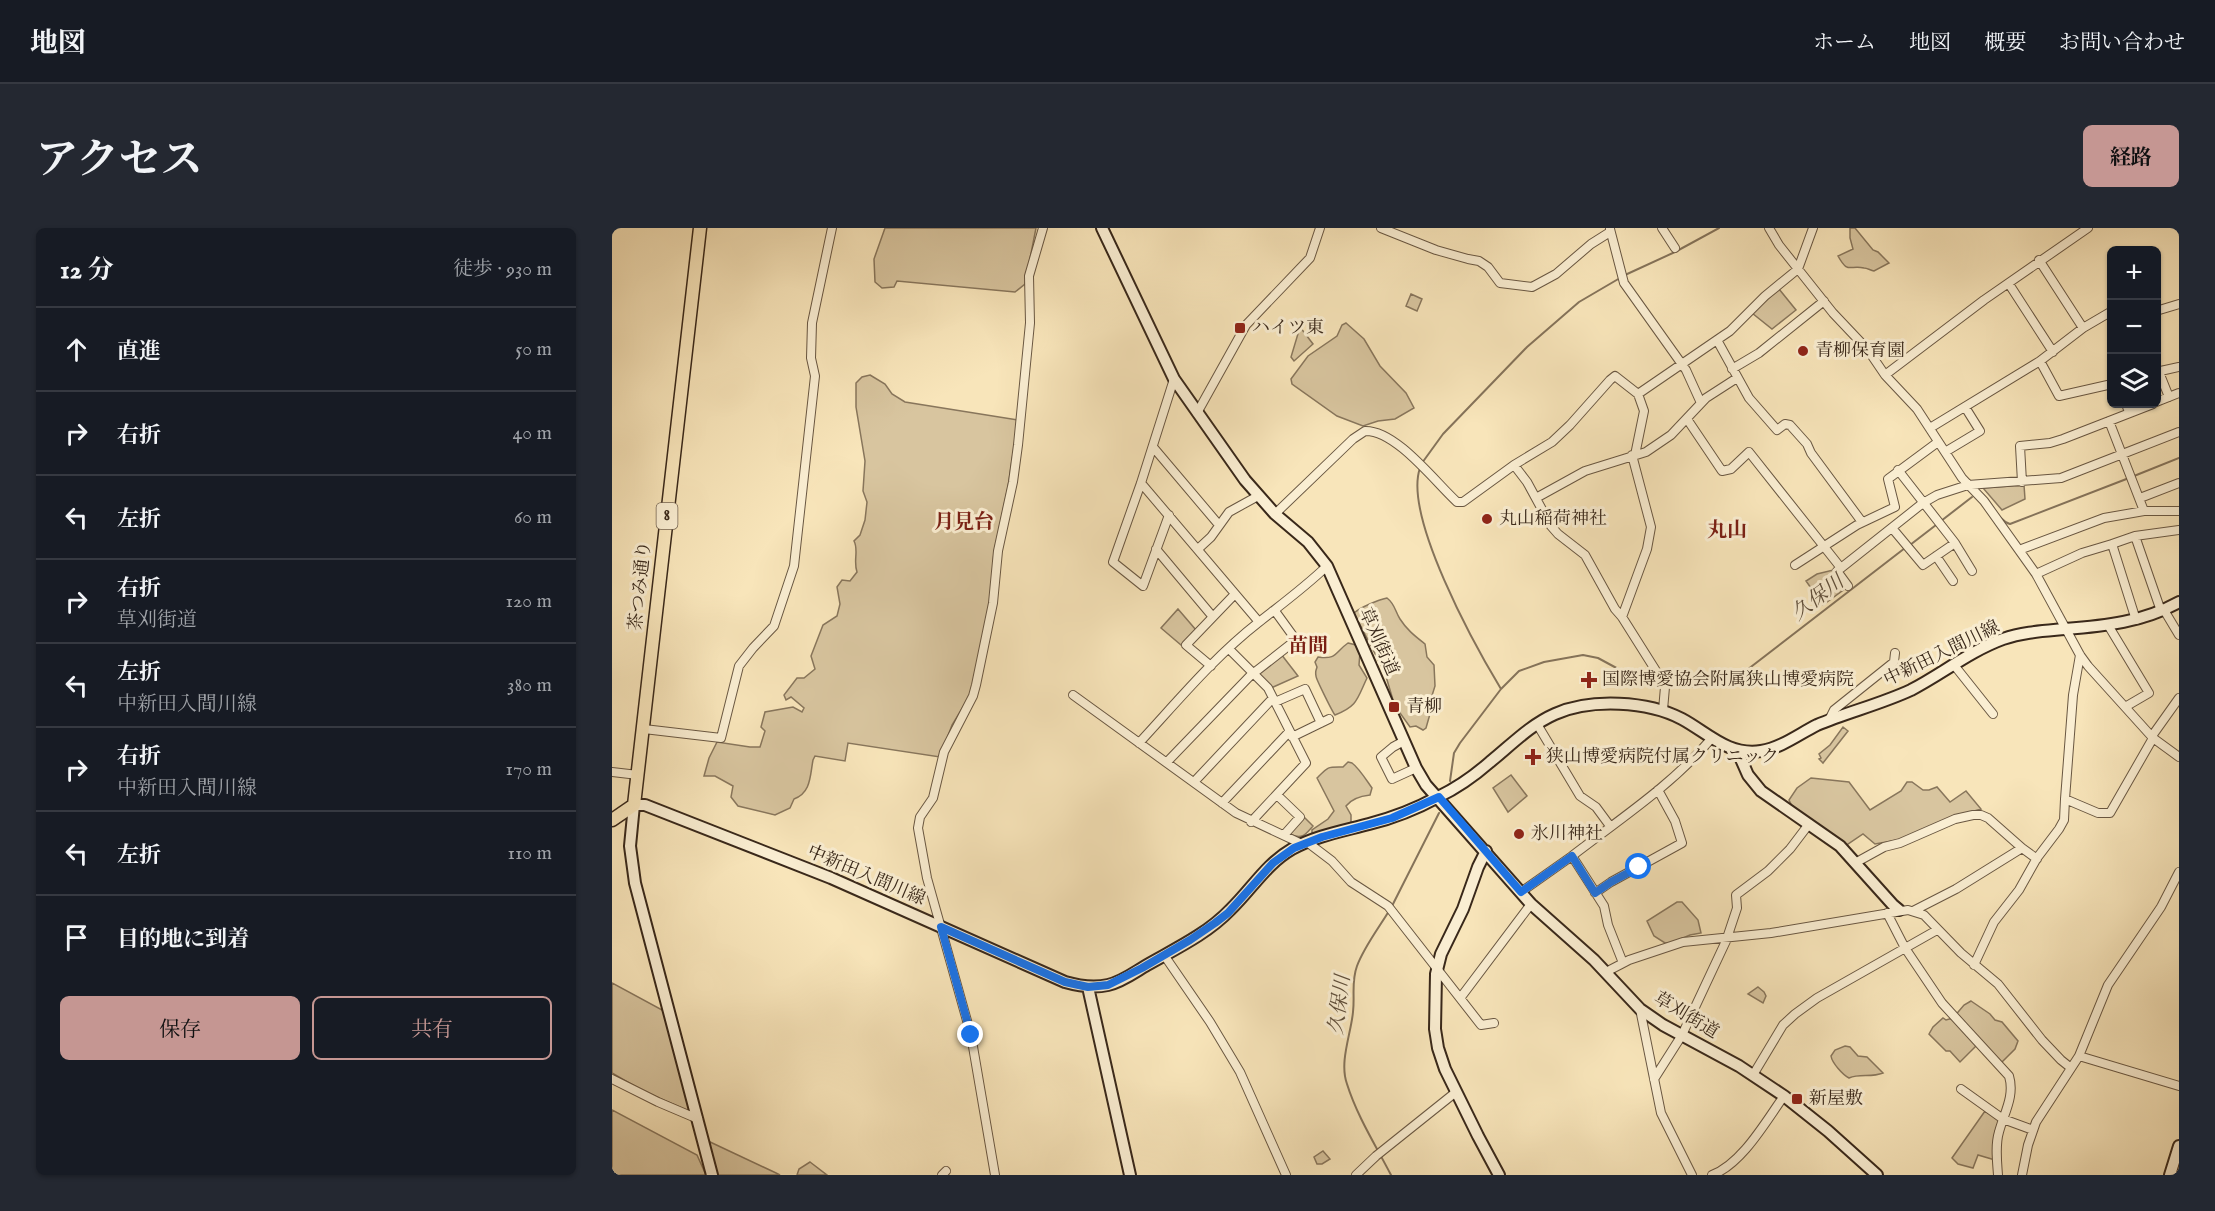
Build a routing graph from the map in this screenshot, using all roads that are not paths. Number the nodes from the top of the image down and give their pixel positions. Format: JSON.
{"nodes":[{"id":1,"x":700,"y":228,"type":"edge"},
{"id":2,"x":832,"y":228,"type":"edge"},
{"id":3,"x":1043,"y":228,"type":"edge"},
{"id":4,"x":1102,"y":228,"type":"edge"},
{"id":5,"x":1320,"y":228,"type":"edge"},
{"id":6,"x":1382,"y":228,"type":"edge"},
{"id":7,"x":1769,"y":228,"type":"edge"},
{"id":8,"x":1813,"y":228,"type":"edge"},
{"id":9,"x":2088,"y":228,"type":"edge"},
{"id":10,"x":1610,"y":230,"type":"edge"},
{"id":11,"x":1667,"y":230,"type":"edge"},
{"id":12,"x":1675,"y":248,"type":"dead end"},
{"id":13,"x":2039,"y":260,"type":"junction"},
{"id":14,"x":1798,"y":269,"type":"junction"},
{"id":15,"x":2009,"y":284,"type":"junction"},
{"id":16,"x":1824,"y":301,"type":"junction"},
{"id":17,"x":2179,"y":304,"type":"edge"},
{"id":18,"x":2161,"y":310,"type":"edge"},
{"id":19,"x":2107,"y":314,"type":"edge"},
{"id":20,"x":2084,"y":328,"type":"junction"},
{"id":21,"x":1717,"y":340,"type":"junction"},
{"id":22,"x":2053,"y":352,"type":"junction"},
{"id":23,"x":2040,"y":361,"type":"junction"},
{"id":24,"x":1682,"y":366,"type":"junction"},
{"id":25,"x":2179,"y":367,"type":"edge"},
{"id":26,"x":1732,"y":369,"type":"junction"},
{"id":27,"x":2161,"y":371,"type":"edge"},
{"id":28,"x":1885,"y":375,"type":"junction"},
{"id":29,"x":1737,"y":378,"type":"junction"},
{"id":30,"x":1174,"y":379,"type":"junction"},
{"id":31,"x":2161,"y":379,"type":"edge"},
{"id":32,"x":2107,"y":385,"type":"edge"},
{"id":33,"x":2179,"y":393,"type":"edge"},
{"id":34,"x":1638,"y":394,"type":"junction"},
{"id":35,"x":2169,"y":397,"type":"junction"},
{"id":36,"x":2161,"y":400,"type":"edge"},
{"id":37,"x":1701,"y":403,"type":"junction"},
{"id":38,"x":1965,"y":407,"type":"junction"},
{"id":39,"x":2128,"y":408,"type":"edge"},
{"id":40,"x":2141,"y":408,"type":"edge"},
{"id":41,"x":2130,"y":412,"type":"junction"},
{"id":42,"x":1197,"y":413,"type":"junction"},
{"id":43,"x":1687,"y":419,"type":"junction"},
{"id":44,"x":2109,"y":421,"type":"junction"},
{"id":45,"x":1930,"y":428,"type":"junction"},
{"id":46,"x":2179,"y":432,"type":"edge"},
{"id":47,"x":1938,"y":442,"type":"junction"},
{"id":48,"x":1153,"y":447,"type":"junction"},
{"id":49,"x":1945,"y":452,"type":"junction"},
{"id":50,"x":2122,"y":454,"type":"junction"},
{"id":51,"x":1634,"y":455,"type":"junction"},
{"id":52,"x":1514,"y":465,"type":"junction"},
{"id":53,"x":1898,"y":470,"type":"junction"},
{"id":54,"x":2022,"y":482,"type":"junction"},
{"id":55,"x":1142,"y":483,"type":"junction"},
{"id":56,"x":2179,"y":483,"type":"edge"},
{"id":57,"x":1968,"y":485,"type":"junction"},
{"id":58,"x":1258,"y":495,"type":"junction"},
{"id":59,"x":1536,"y":498,"type":"junction"},
{"id":60,"x":2140,"y":498,"type":"junction"},
{"id":61,"x":1923,"y":503,"type":"junction"},
{"id":62,"x":2144,"y":511,"type":"junction"},
{"id":63,"x":2179,"y":511,"type":"edge"},
{"id":64,"x":1275,"y":514,"type":"junction"},
{"id":65,"x":1169,"y":515,"type":"junction"},
{"id":66,"x":1862,"y":522,"type":"junction"},
{"id":67,"x":1219,"y":525,"type":"junction"},
{"id":68,"x":1892,"y":528,"type":"junction"},
{"id":69,"x":2179,"y":530,"type":"edge"},
{"id":70,"x":2135,"y":536,"type":"junction"},
{"id":71,"x":1955,"y":543,"type":"junction"},
{"id":72,"x":2112,"y":544,"type":"junction"},
{"id":73,"x":1823,"y":546,"type":"junction"},
{"id":74,"x":1156,"y":549,"type":"junction"},
{"id":75,"x":1198,"y":549,"type":"junction"},
{"id":76,"x":2019,"y":550,"type":"junction"},
{"id":77,"x":1936,"y":556,"type":"junction"},
{"id":78,"x":1795,"y":565,"type":"dead end"},
{"id":79,"x":1327,"y":566,"type":"junction"},
{"id":80,"x":1841,"y":568,"type":"junction"},
{"id":81,"x":1972,"y":571,"type":"dead end"},
{"id":82,"x":2036,"y":574,"type":"junction"},
{"id":83,"x":1953,"y":582,"type":"dead end"},
{"id":84,"x":1848,"y":586,"type":"dead end"},
{"id":85,"x":1236,"y":594,"type":"junction"},
{"id":86,"x":2179,"y":602,"type":"edge"},
{"id":87,"x":1275,"y":611,"type":"junction"},
{"id":88,"x":2163,"y":611,"type":"junction"},
{"id":89,"x":1213,"y":617,"type":"junction"},
{"id":90,"x":1622,"y":617,"type":"junction"},
{"id":91,"x":2136,"y":620,"type":"junction"},
{"id":92,"x":1259,"y":622,"type":"junction"},
{"id":93,"x":2108,"y":625,"type":"junction"},
{"id":94,"x":2068,"y":629,"type":"junction"},
{"id":95,"x":2179,"y":635,"type":"edge"},
{"id":96,"x":1229,"y":649,"type":"junction"},
{"id":97,"x":1895,"y":653,"type":"dead end"},
{"id":98,"x":2080,"y":655,"type":"junction"},
{"id":99,"x":1953,"y":665,"type":"junction"},
{"id":100,"x":1211,"y":666,"type":"junction"},
{"id":101,"x":1254,"y":673,"type":"junction"},
{"id":102,"x":1073,"y":695,"type":"dead end"},
{"id":103,"x":2179,"y":698,"type":"edge"},
{"id":104,"x":1274,"y":700,"type":"junction"},
{"id":105,"x":2125,"y":707,"type":"junction"},
{"id":106,"x":1663,"y":710,"type":"junction"},
{"id":107,"x":1993,"y":714,"type":"dead end"},
{"id":108,"x":1829,"y":720,"type":"junction"},
{"id":109,"x":1537,"y":724,"type":"junction"},
{"id":110,"x":644,"y":729,"type":"junction"},
{"id":111,"x":1291,"y":735,"type":"junction"},
{"id":112,"x":2153,"y":737,"type":"junction"},
{"id":113,"x":1711,"y":739,"type":"junction"},
{"id":114,"x":1404,"y":741,"type":"junction"},
{"id":115,"x":1139,"y":743,"type":"junction"},
{"id":116,"x":1737,"y":750,"type":"junction"},
{"id":117,"x":2179,"y":757,"type":"edge"},
{"id":118,"x":1167,"y":762,"type":"junction"},
{"id":119,"x":1416,"y":768,"type":"junction"},
{"id":120,"x":612,"y":772,"type":"edge"},
{"id":121,"x":638,"y":775,"type":"junction"},
{"id":122,"x":1194,"y":782,"type":"junction"},
{"id":123,"x":1658,"y":790,"type":"junction"},
{"id":124,"x":1277,"y":795,"type":"junction"},
{"id":125,"x":1439,"y":797,"type":"junction"},
{"id":126,"x":2065,"y":798,"type":"junction"},
{"id":127,"x":1222,"y":803,"type":"junction"},
{"id":128,"x":634,"y":804,"type":"junction"},
{"id":129,"x":612,"y":820,"type":"edge"},
{"id":130,"x":1251,"y":822,"type":"junction"},
{"id":131,"x":1809,"y":824,"type":"junction"},
{"id":132,"x":1610,"y":826,"type":"junction"},
{"id":133,"x":1284,"y":836,"type":"junction"},
{"id":134,"x":1304,"y":843,"type":"junction"},
{"id":135,"x":2022,"y":848,"type":"junction"},
{"id":136,"x":1486,"y":851,"type":"junction"},
{"id":137,"x":1572,"y":856,"type":"junction"},
{"id":138,"x":2037,"y":859,"type":"junction"},
{"id":139,"x":1855,"y":863,"type":"junction"},
{"id":140,"x":2179,"y":872,"type":"edge"},
{"id":141,"x":1521,"y":892,"type":"junction"},
{"id":142,"x":1595,"y":893,"type":"junction"},
{"id":143,"x":1531,"y":904,"type":"junction"},
{"id":144,"x":1899,"y":910,"type":"junction"},
{"id":145,"x":1913,"y":911,"type":"junction"},
{"id":146,"x":1887,"y":913,"type":"junction"},
{"id":147,"x":941,"y":927,"type":"junction"},
{"id":148,"x":1937,"y":930,"type":"junction"},
{"id":149,"x":1727,"y":937,"type":"junction"},
{"id":150,"x":1905,"y":948,"type":"junction"},
{"id":151,"x":1164,"y":955,"type":"junction"},
{"id":152,"x":1623,"y":963,"type":"junction"},
{"id":153,"x":1974,"y":965,"type":"junction"},
{"id":154,"x":1437,"y":968,"type":"junction"},
{"id":155,"x":1605,"y":972,"type":"junction"},
{"id":156,"x":1088,"y":987,"type":"junction"},
{"id":157,"x":1461,"y":997,"type":"junction"},
{"id":158,"x":1640,"y":1009,"type":"junction"},
{"id":159,"x":1494,"y":1023,"type":"dead end"},
{"id":160,"x":1682,"y":1035,"type":"junction"},
{"id":161,"x":2079,"y":1056,"type":"junction"},
{"id":162,"x":2071,"y":1068,"type":"junction"},
{"id":163,"x":1753,"y":1075,"type":"junction"},
{"id":164,"x":612,"y":1079,"type":"edge"},
{"id":165,"x":1654,"y":1079,"type":"junction"},
{"id":166,"x":2179,"y":1086,"type":"edge"},
{"id":167,"x":1960,"y":1089,"type":"dead end"},
{"id":168,"x":1456,"y":1092,"type":"junction"},
{"id":169,"x":1784,"y":1096,"type":"junction"},
{"id":170,"x":698,"y":1119,"type":"junction"},
{"id":171,"x":2003,"y":1119,"type":"junction"},
{"id":172,"x":2032,"y":1130,"type":"junction"},
{"id":173,"x":2179,"y":1146,"type":"edge"},
{"id":174,"x":712,"y":1175,"type":"edge"},
{"id":175,"x":995,"y":1175,"type":"edge"},
{"id":176,"x":1130,"y":1175,"type":"edge"},
{"id":177,"x":1286,"y":1175,"type":"edge"},
{"id":178,"x":1356,"y":1175,"type":"edge"},
{"id":179,"x":1499,"y":1175,"type":"edge"},
{"id":180,"x":1692,"y":1175,"type":"edge"},
{"id":181,"x":1712,"y":1175,"type":"edge"},
{"id":182,"x":1877,"y":1175,"type":"edge"},
{"id":183,"x":1998,"y":1175,"type":"edge"},
{"id":184,"x":2022,"y":1175,"type":"edge"},
{"id":185,"x":2170,"y":1175,"type":"edge"}],
"edges":[{"from":1,"to":110,"type":"main road","name":"茶つみ通り","number":"8"},
{"from":2,"to":110,"type":"street"},
{"from":3,"to":147,"type":"street"},
{"from":4,"to":30,"type":"street","name":"草刈街道"},
{"from":5,"to":42,"type":"street"},
{"from":6,"to":10,"type":"street"},
{"from":7,"to":14,"type":"street"},
{"from":8,"to":14,"type":"street"},
{"from":9,"to":13,"type":"street"},
{"from":10,"to":24,"type":"street"},
{"from":11,"to":12,"type":"street"},
{"from":13,"to":15,"type":"street"},
{"from":13,"to":20,"type":"street"},
{"from":14,"to":16,"type":"street"},
{"from":14,"to":21,"type":"street"},
{"from":15,"to":22,"type":"street"},
{"from":15,"to":28,"type":"street"},
{"from":16,"to":26,"type":"street"},
{"from":16,"to":28,"type":"street"},
{"from":17,"to":18,"type":"street"},
{"from":19,"to":20,"type":"street"},
{"from":20,"to":22,"type":"street"},
{"from":21,"to":24,"type":"street"},
{"from":21,"to":26,"type":"street"},
{"from":22,"to":23,"type":"street"},
{"from":23,"to":32,"type":"street"},
{"from":23,"to":38,"type":"street"},
{"from":24,"to":34,"type":"street"},
{"from":24,"to":37,"type":"street"},
{"from":25,"to":27,"type":"street"},
{"from":26,"to":29,"type":"street"},
{"from":28,"to":45,"type":"street"},
{"from":29,"to":37,"type":"street"},
{"from":29,"to":66,"type":"street"},
{"from":30,"to":42,"type":"street","name":"草刈街道"},
{"from":30,"to":48,"type":"street"},
{"from":31,"to":35,"type":"street"},
{"from":33,"to":35,"type":"street"},
{"from":34,"to":51,"type":"street"},
{"from":34,"to":52,"type":"street"},
{"from":35,"to":36,"type":"street"},
{"from":37,"to":43,"type":"street"},
{"from":38,"to":45,"type":"street"},
{"from":38,"to":49,"type":"street"},
{"from":39,"to":41,"type":"street"},
{"from":40,"to":41,"type":"street"},
{"from":41,"to":44,"type":"street"},
{"from":42,"to":58,"type":"street","name":"草刈街道"},
{"from":43,"to":51,"type":"street"},
{"from":43,"to":73,"type":"street"},
{"from":44,"to":50,"type":"street"},
{"from":44,"to":54,"type":"street"},
{"from":45,"to":47,"type":"street"},
{"from":46,"to":50,"type":"street"},
{"from":47,"to":49,"type":"street"},
{"from":47,"to":53,"type":"street"},
{"from":48,"to":55,"type":"street"},
{"from":48,"to":67,"type":"street"},
{"from":49,"to":57,"type":"street"},
{"from":50,"to":54,"type":"street"},
{"from":50,"to":60,"type":"street"},
{"from":51,"to":59,"type":"street"},
{"from":51,"to":90,"type":"street"},
{"from":52,"to":59,"type":"street"},
{"from":52,"to":64,"type":"street"},
{"from":53,"to":61,"type":"street"},
{"from":53,"to":66,"type":"street"},
{"from":54,"to":57,"type":"street"},
{"from":55,"to":65,"type":"street"},
{"from":55,"to":74,"type":"street"},
{"from":56,"to":60,"type":"street"},
{"from":57,"to":61,"type":"street"},
{"from":57,"to":76,"type":"street"},
{"from":58,"to":64,"type":"street","name":"草刈街道"},
{"from":58,"to":67,"type":"street"},
{"from":59,"to":90,"type":"street"},
{"from":60,"to":62,"type":"street"},
{"from":61,"to":68,"type":"street"},
{"from":61,"to":71,"type":"street"},
{"from":62,"to":63,"type":"street"},
{"from":62,"to":76,"type":"street"},
{"from":64,"to":79,"type":"street","name":"草刈街道"},
{"from":65,"to":74,"type":"street"},
{"from":65,"to":75,"type":"street"},
{"from":66,"to":73,"type":"street"},
{"from":67,"to":75,"type":"street"},
{"from":68,"to":77,"type":"street"},
{"from":68,"to":80,"type":"street"},
{"from":69,"to":70,"type":"street"},
{"from":70,"to":72,"type":"street"},
{"from":70,"to":88,"type":"street"},
{"from":71,"to":77,"type":"street"},
{"from":71,"to":81,"type":"street"},
{"from":72,"to":82,"type":"street"},
{"from":72,"to":91,"type":"street"},
{"from":73,"to":78,"type":"street"},
{"from":73,"to":80,"type":"street"},
{"from":74,"to":89,"type":"street"},
{"from":75,"to":85,"type":"street"},
{"from":76,"to":82,"type":"street"},
{"from":77,"to":83,"type":"street"},
{"from":79,"to":87,"type":"street"},
{"from":79,"to":114,"type":"street","name":"草刈街道"},
{"from":80,"to":84,"type":"street"},
{"from":82,"to":94,"type":"street"},
{"from":85,"to":89,"type":"street"},
{"from":85,"to":92,"type":"street"},
{"from":86,"to":88,"type":"street","name":"中新田入間川線"},
{"from":87,"to":92,"type":"street"},
{"from":87,"to":101,"type":"street"},
{"from":88,"to":91,"type":"street","name":"中新田入間川線"},
{"from":88,"to":95,"type":"street"},
{"from":89,"to":100,"type":"street"},
{"from":90,"to":106,"type":"street"},
{"from":91,"to":93,"type":"street","name":"中新田入間川線"},
{"from":92,"to":96,"type":"street"},
{"from":93,"to":94,"type":"street","name":"中新田入間川線"},
{"from":93,"to":105,"type":"street"},
{"from":94,"to":98,"type":"street"},
{"from":94,"to":99,"type":"street","name":"中新田入間川線"},
{"from":96,"to":100,"type":"street"},
{"from":96,"to":101,"type":"street"},
{"from":97,"to":108,"type":"street"},
{"from":98,"to":105,"type":"street"},
{"from":98,"to":126,"type":"street"},
{"from":99,"to":107,"type":"street"},
{"from":99,"to":108,"type":"street","name":"中新田入間川線"},
{"from":100,"to":115,"type":"street"},
{"from":101,"to":104,"type":"street"},
{"from":101,"to":118,"type":"street"},
{"from":102,"to":115,"type":"street"},
{"from":103,"to":112,"type":"street"},
{"from":104,"to":111,"type":"street"},
{"from":104,"to":111,"type":"street"},
{"from":104,"to":122,"type":"street"},
{"from":105,"to":112,"type":"street"},
{"from":106,"to":109,"type":"street","name":"中新田入間川線"},
{"from":106,"to":113,"type":"street","name":"中新田入間川線"},
{"from":108,"to":116,"type":"street","name":"中新田入間川線"},
{"from":109,"to":125,"type":"street","name":"中新田入間川線"},
{"from":109,"to":132,"type":"street"},
{"from":110,"to":121,"type":"main road","name":"茶つみ通り","number":"8"},
{"from":111,"to":124,"type":"street"},
{"from":111,"to":127,"type":"street"},
{"from":112,"to":117,"type":"street"},
{"from":112,"to":126,"type":"street"},
{"from":113,"to":116,"type":"street","name":"中新田入間川線"},
{"from":113,"to":123,"type":"street"},
{"from":114,"to":119,"type":"street","name":"草刈街道"},
{"from":114,"to":119,"type":"street"},
{"from":115,"to":118,"type":"street"},
{"from":116,"to":131,"type":"street"},
{"from":118,"to":122,"type":"street"},
{"from":119,"to":125,"type":"street","name":"草刈街道"},
{"from":120,"to":121,"type":"street"},
{"from":121,"to":128,"type":"main road","name":"茶つみ通り","number":"8"},
{"from":122,"to":127,"type":"street"},
{"from":123,"to":132,"type":"street"},
{"from":123,"to":142,"type":"street"},
{"from":124,"to":130,"type":"street"},
{"from":124,"to":133,"type":"street"},
{"from":125,"to":134,"type":"street","name":"中新田入間川線"},
{"from":125,"to":136,"type":"street","name":"草刈街道"},
{"from":126,"to":138,"type":"street"},
{"from":127,"to":130,"type":"street"},
{"from":128,"to":129,"type":"main road"},
{"from":128,"to":147,"type":"street","name":"中新田入間川線"},
{"from":128,"to":170,"type":"street"},
{"from":130,"to":133,"type":"street"},
{"from":131,"to":139,"type":"street"},
{"from":131,"to":149,"type":"street"},
{"from":132,"to":137,"type":"street"},
{"from":133,"to":134,"type":"street"},
{"from":134,"to":151,"type":"street","name":"中新田入間川線"},
{"from":134,"to":154,"type":"street"},
{"from":135,"to":138,"type":"street"},
{"from":135,"to":139,"type":"street"},
{"from":135,"to":145,"type":"street"},
{"from":136,"to":141,"type":"street","name":"草刈街道"},
{"from":136,"to":154,"type":"street"},
{"from":137,"to":141,"type":"street"},
{"from":137,"to":142,"type":"street"},
{"from":138,"to":153,"type":"street"},
{"from":139,"to":144,"type":"street"},
{"from":140,"to":161,"type":"street"},
{"from":141,"to":143,"type":"street","name":"草刈街道"},
{"from":142,"to":152,"type":"street"},
{"from":143,"to":155,"type":"street","name":"草刈街道"},
{"from":143,"to":157,"type":"street"},
{"from":144,"to":145,"type":"street"},
{"from":144,"to":146,"type":"street"},
{"from":145,"to":148,"type":"street"},
{"from":146,"to":149,"type":"street"},
{"from":146,"to":150,"type":"street"},
{"from":147,"to":156,"type":"street","name":"中新田入間川線"},
{"from":147,"to":175,"type":"street"},
{"from":148,"to":150,"type":"street"},
{"from":148,"to":153,"type":"street"},
{"from":149,"to":152,"type":"street"},
{"from":149,"to":160,"type":"street"},
{"from":150,"to":163,"type":"street"},
{"from":150,"to":171,"type":"street"},
{"from":151,"to":156,"type":"street","name":"中新田入間川線"},
{"from":151,"to":177,"type":"street"},
{"from":152,"to":155,"type":"street"},
{"from":153,"to":162,"type":"street"},
{"from":154,"to":157,"type":"street"},
{"from":154,"to":168,"type":"street"},
{"from":155,"to":158,"type":"street","name":"草刈街道"},
{"from":156,"to":176,"type":"street"},
{"from":157,"to":159,"type":"street"},
{"from":158,"to":160,"type":"street","name":"草刈街道"},
{"from":158,"to":165,"type":"street"},
{"from":160,"to":163,"type":"street","name":"草刈街道"},
{"from":160,"to":165,"type":"street"},
{"from":161,"to":162,"type":"street"},
{"from":161,"to":166,"type":"street"},
{"from":162,"to":172,"type":"street"},
{"from":163,"to":169,"type":"street","name":"草刈街道"},
{"from":164,"to":170,"type":"street"},
{"from":165,"to":180,"type":"street"},
{"from":167,"to":171,"type":"street"},
{"from":168,"to":178,"type":"street"},
{"from":168,"to":179,"type":"street"},
{"from":169,"to":181,"type":"street"},
{"from":169,"to":182,"type":"street","name":"草刈街道"},
{"from":170,"to":174,"type":"street"},
{"from":171,"to":172,"type":"street"},
{"from":171,"to":183,"type":"street"},
{"from":172,"to":184,"type":"street"},
{"from":173,"to":185,"type":"street"}]}
